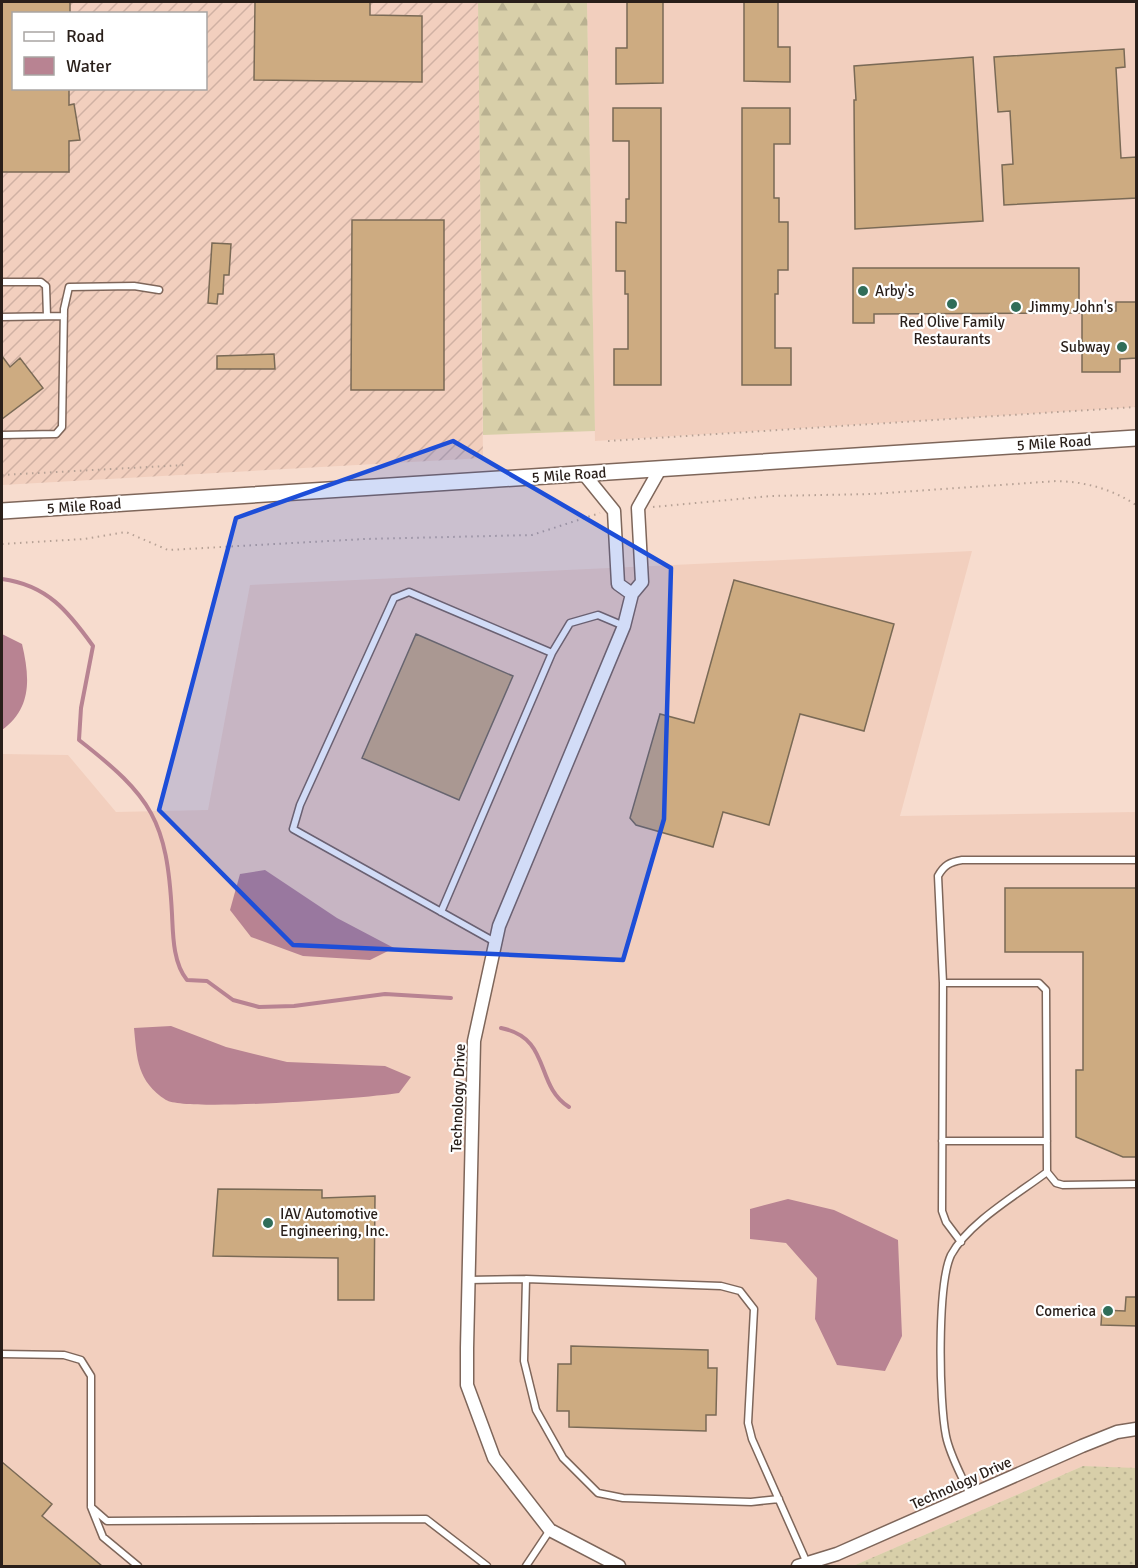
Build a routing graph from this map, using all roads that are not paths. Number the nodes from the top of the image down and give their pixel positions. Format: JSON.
{"nodes":[{"id":1,"x":2,"y":282,"type":"edge"},
{"id":2,"x":159,"y":290,"type":"dead end"},
{"id":3,"x":47,"y":316,"type":"junction"},
{"id":4,"x":64,"y":316,"type":"junction"},
{"id":5,"x":2,"y":317,"type":"edge"},
{"id":6,"x":2,"y":435,"type":"edge"},
{"id":7,"x":1137,"y":438,"type":"edge"},
{"id":8,"x":660,"y":469,"type":"junction"},
{"id":9,"x":584,"y":474,"type":"junction"},
{"id":10,"x":2,"y":511,"type":"edge"},
{"id":11,"x":632,"y":594,"type":"junction"},
{"id":12,"x":624,"y":626,"type":"junction"},
{"id":13,"x":552,"y":653,"type":"junction"},
{"id":14,"x":1137,"y":860,"type":"edge"},
{"id":15,"x":441,"y":912,"type":"junction"},
{"id":16,"x":495,"y":943,"type":"junction"},
{"id":17,"x":943,"y":983,"type":"junction"},
{"id":18,"x":942,"y":1141,"type":"junction"},
{"id":19,"x":1047,"y":1141,"type":"junction"},
{"id":20,"x":1047,"y":1172,"type":"junction"},
{"id":21,"x":1137,"y":1184,"type":"edge"},
{"id":22,"x":962,"y":1242,"type":"junction"},
{"id":23,"x":526,"y":1279,"type":"junction"},
{"id":24,"x":468,"y":1280,"type":"junction"},
{"id":25,"x":2,"y":1354,"type":"edge"},
{"id":26,"x":1137,"y":1429,"type":"edge"},
{"id":27,"x":970,"y":1495,"type":"junction"},
{"id":28,"x":779,"y":1499,"type":"junction"},
{"id":29,"x":91,"y":1507,"type":"junction"},
{"id":30,"x":550,"y":1530,"type":"junction"},
{"id":31,"x":802,"y":1565,"type":"edge"},
{"id":32,"x":138,"y":1566,"type":"edge"},
{"id":33,"x":487,"y":1566,"type":"edge"},
{"id":34,"x":526,"y":1566,"type":"edge"},
{"id":35,"x":619,"y":1566,"type":"edge"}],
"edges":[{"from":1,"to":3,"type":"lane"},
{"from":2,"to":4,"type":"lane"},
{"from":3,"to":4,"type":"lane"},
{"from":3,"to":5,"type":"lane"},
{"from":4,"to":6,"type":"lane"},
{"from":7,"to":8,"type":"street","name":"5 Mile Road"},
{"from":8,"to":9,"type":"street","name":"5 Mile Road"},
{"from":8,"to":11,"type":"street","name":"Technology Drive"},
{"from":9,"to":10,"type":"street","name":"5 Mile Road"},
{"from":9,"to":11,"type":"street"},
{"from":11,"to":12,"type":"street","name":"Technology Drive"},
{"from":12,"to":13,"type":"lane"},
{"from":12,"to":16,"type":"street","name":"Technology Drive"},
{"from":13,"to":15,"type":"lane"},
{"from":13,"to":15,"type":"lane"},
{"from":14,"to":17,"type":"lane"},
{"from":15,"to":16,"type":"lane"},
{"from":16,"to":24,"type":"street","name":"Technology Drive"},
{"from":17,"to":18,"type":"lane"},
{"from":17,"to":19,"type":"lane"},
{"from":18,"to":19,"type":"lane"},
{"from":18,"to":22,"type":"lane"},
{"from":19,"to":20,"type":"lane"},
{"from":20,"to":21,"type":"lane"},
{"from":20,"to":22,"type":"lane"},
{"from":22,"to":27,"type":"lane"},
{"from":23,"to":24,"type":"lane"},
{"from":23,"to":28,"type":"lane"},
{"from":23,"to":28,"type":"lane"},
{"from":24,"to":30,"type":"street","name":"Technology Drive"},
{"from":25,"to":29,"type":"lane"},
{"from":26,"to":27,"type":"street","name":"Technology Drive"},
{"from":27,"to":31,"type":"street","name":"Technology Drive"},
{"from":28,"to":31,"type":"lane"},
{"from":29,"to":32,"type":"lane"},
{"from":29,"to":33,"type":"lane"},
{"from":30,"to":34,"type":"lane"},
{"from":30,"to":35,"type":"street","name":"Technology Drive"}]}
